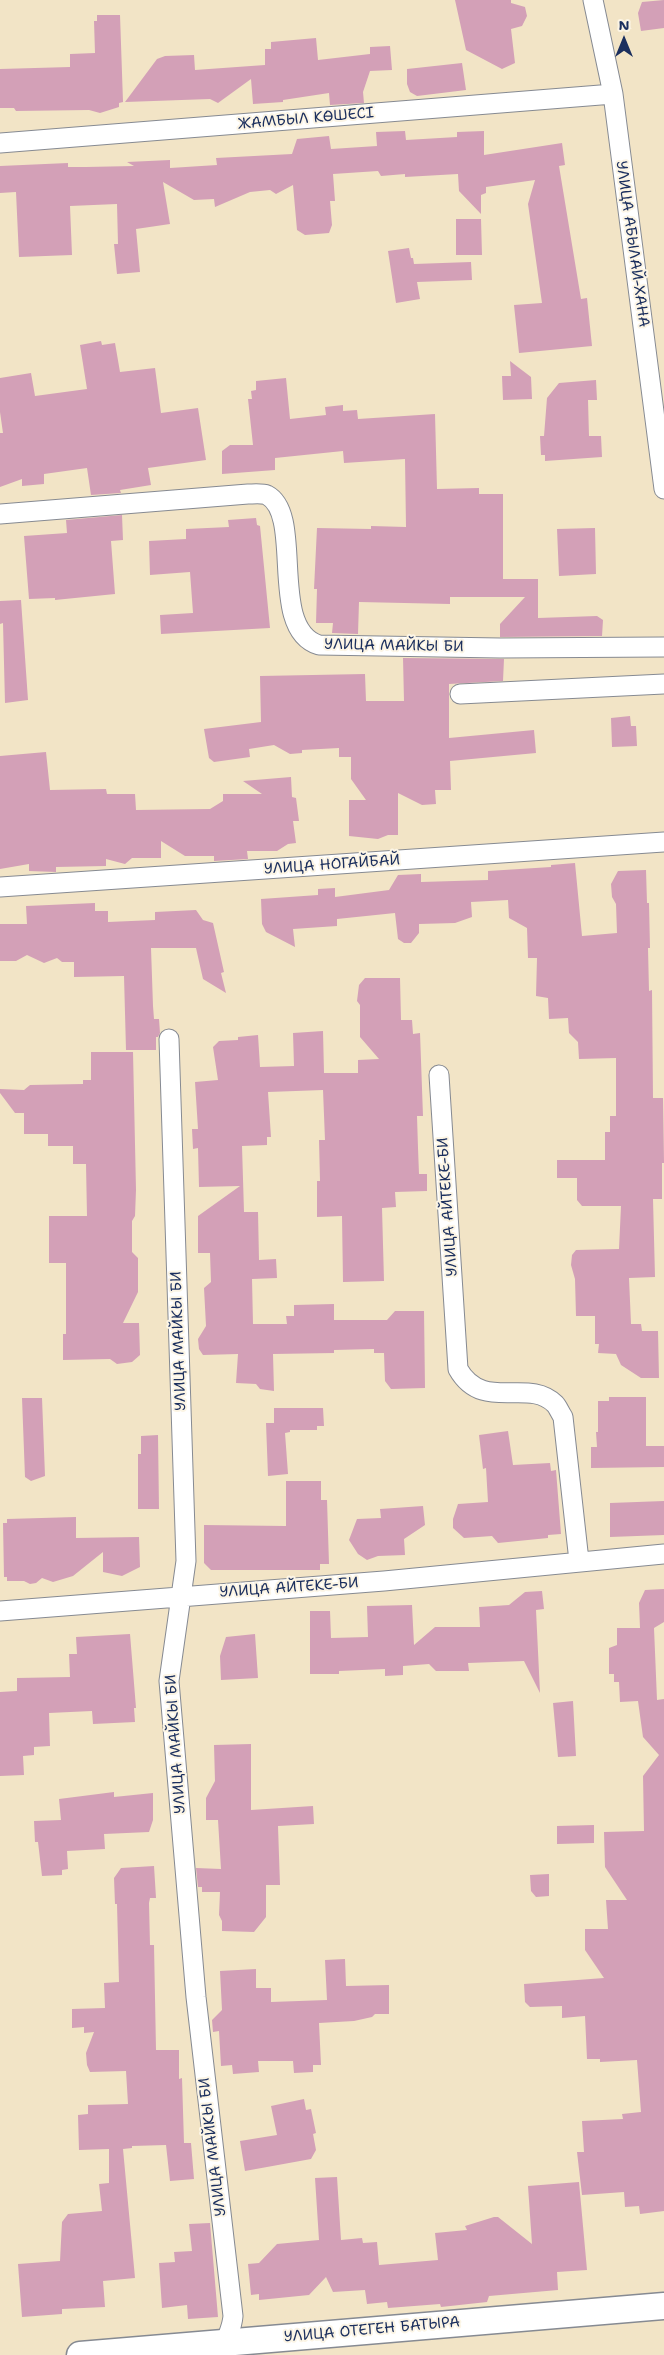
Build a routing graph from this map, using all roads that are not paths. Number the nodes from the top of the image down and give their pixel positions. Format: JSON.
{"nodes":[{"id":1,"x":593,"y":0,"type":"edge"},
{"id":2,"x":612,"y":94,"type":"junction"},
{"id":3,"x":0,"y":143,"type":"edge"},
{"id":4,"x":664,"y":489,"type":"edge"},
{"id":5,"x":0,"y":514,"type":"edge"},
{"id":6,"x":664,"y":647,"type":"edge"},
{"id":7,"x":664,"y":684,"type":"edge"},
{"id":8,"x":460,"y":694,"type":"dead end"},
{"id":9,"x":664,"y":842,"type":"edge"},
{"id":10,"x":0,"y":887,"type":"edge"},
{"id":11,"x":169,"y":1039,"type":"dead end"},
{"id":12,"x":440,"y":1075,"type":"dead end"},
{"id":13,"x":664,"y":1554,"type":"edge"},
{"id":14,"x":578,"y":1561,"type":"junction"},
{"id":15,"x":181,"y":1596,"type":"junction"},
{"id":16,"x":0,"y":1611,"type":"edge"},
{"id":17,"x":664,"y":2306,"type":"edge"},
{"id":18,"x":225,"y":2349,"type":"edge"},
{"id":19,"x":80,"y":2355,"type":"edge"}],
"edges":[{"from":1,"to":2,"type":"street","name":"УЛИЦА АБЫЛАЙ-ХАНА"},
{"from":2,"to":3,"type":"street","name":"ЖАМБЫЛ КӨШЕСІ"},
{"from":2,"to":4,"type":"street","name":"УЛИЦА АБЫЛАЙ-ХАНА"},
{"from":5,"to":6,"type":"street","name":"УЛИЦА МАЙКЫ БИ"},
{"from":7,"to":8,"type":"street"},
{"from":9,"to":10,"type":"street","name":"УЛИЦА НОГАЙБАЙ"},
{"from":11,"to":15,"type":"street","name":"УЛИЦА МАЙКЫ БИ"},
{"from":12,"to":14,"type":"street","name":"УЛИЦА АЙТЕКЕ-БИ"},
{"from":13,"to":14,"type":"street","name":"УЛИЦА АЙТЕКЕ-БИ"},
{"from":14,"to":15,"type":"street","name":"УЛИЦА АЙТЕКЕ-БИ"},
{"from":15,"to":16,"type":"street","name":"УЛИЦА АЙТЕКЕ-БИ"},
{"from":15,"to":18,"type":"street","name":"УЛИЦА МАЙКЫ БИ"},
{"from":17,"to":18,"type":"main road","name":"УЛИЦА ОТЕГЕН БАТЫРА"},
{"from":18,"to":19,"type":"main road","name":"УЛИЦА ОТЕГЕН БАТЫРА"}]}
